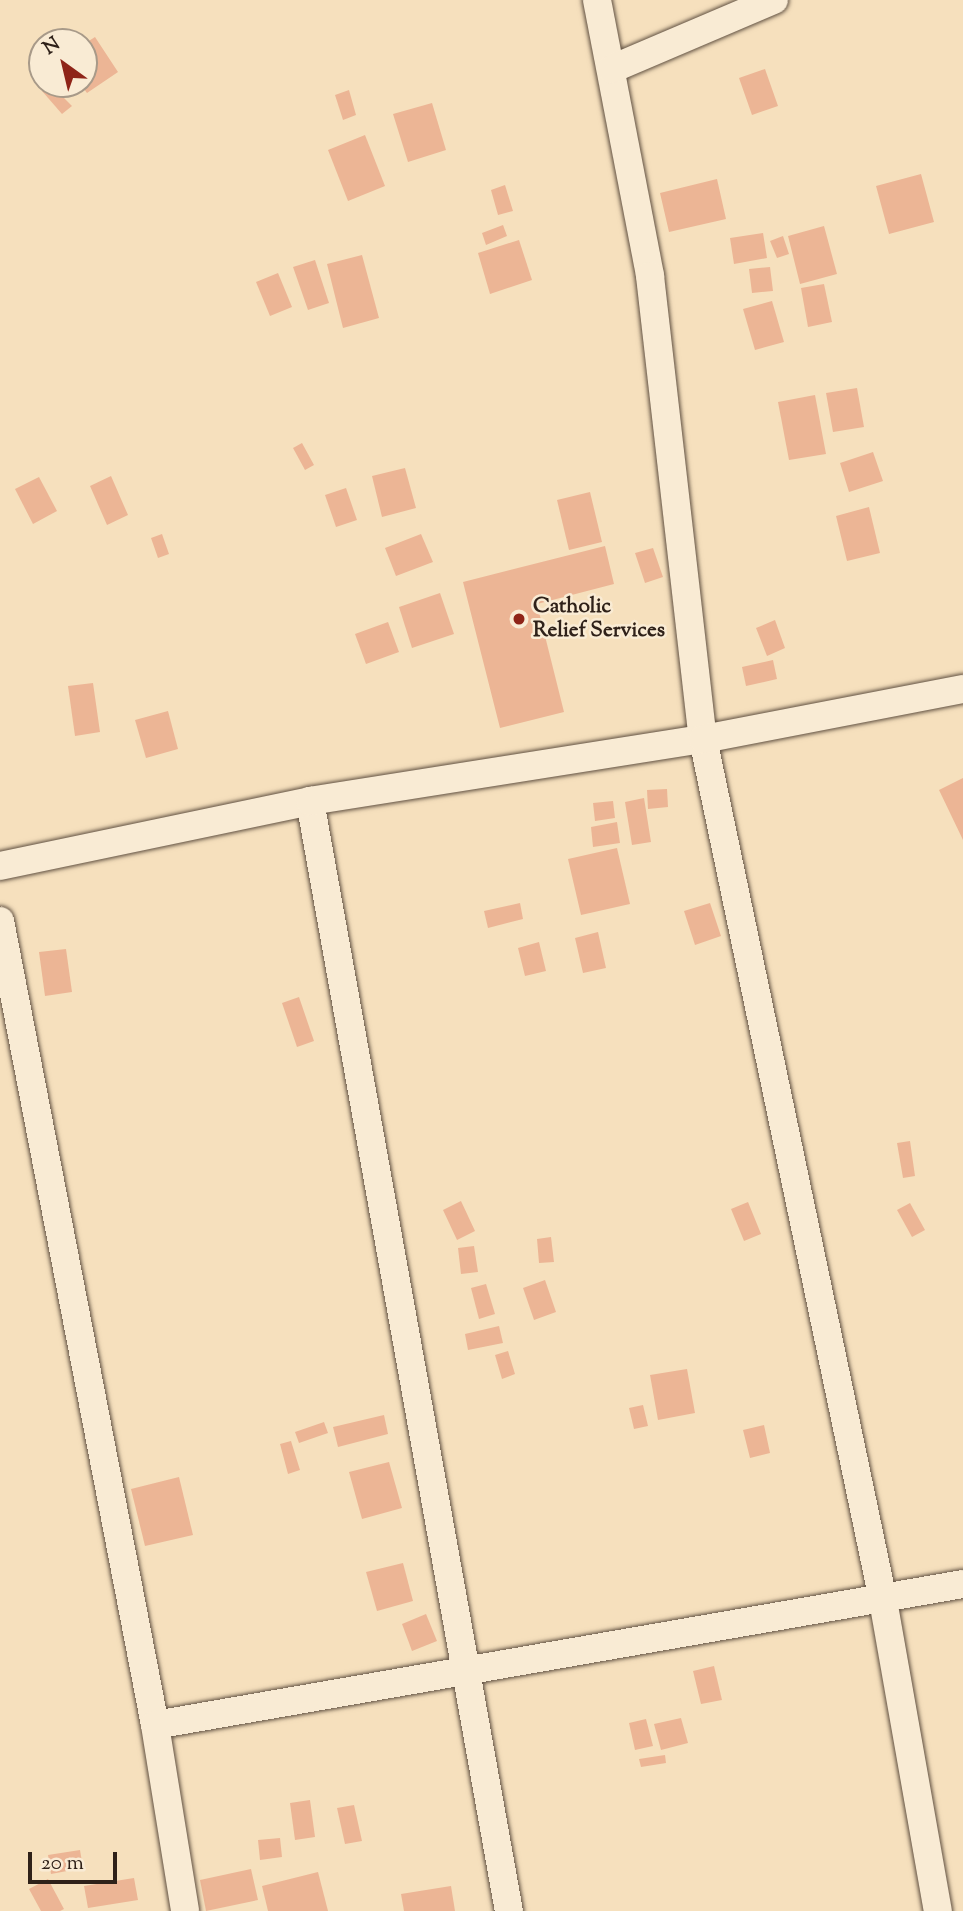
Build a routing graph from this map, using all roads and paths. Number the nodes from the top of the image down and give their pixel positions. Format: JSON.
{"nodes":[{"id":1,"x":597,"y":0,"type":"edge"},
{"id":2,"x":774,"y":0,"type":"edge"},
{"id":3,"x":611,"y":69,"type":"junction"},
{"id":4,"x":963,"y":690,"type":"edge"},
{"id":5,"x":703,"y":739,"type":"junction"},
{"id":6,"x":310,"y":801,"type":"junction"},
{"id":7,"x":0,"y":866,"type":"edge"},
{"id":8,"x":0,"y":921,"type":"edge"},
{"id":9,"x":963,"y":1584,"type":"edge"},
{"id":10,"x":883,"y":1600,"type":"junction"},
{"id":11,"x":469,"y":1673,"type":"junction"},
{"id":12,"x":155,"y":1725,"type":"junction"},
{"id":13,"x":186,"y":1911,"type":"edge"},
{"id":14,"x":509,"y":1911,"type":"edge"},
{"id":15,"x":938,"y":1911,"type":"edge"}],
"edges":[{"from":1,"to":3,"type":"street"},
{"from":2,"to":3,"type":"street"},
{"from":3,"to":5,"type":"street"},
{"from":4,"to":5,"type":"street"},
{"from":5,"to":6,"type":"street"},
{"from":5,"to":10,"type":"street"},
{"from":6,"to":7,"type":"street"},
{"from":6,"to":11,"type":"street"},
{"from":8,"to":12,"type":"street"},
{"from":9,"to":10,"type":"street"},
{"from":10,"to":11,"type":"street"},
{"from":10,"to":15,"type":"street"},
{"from":11,"to":12,"type":"street"},
{"from":11,"to":14,"type":"street"},
{"from":12,"to":13,"type":"street"}]}
